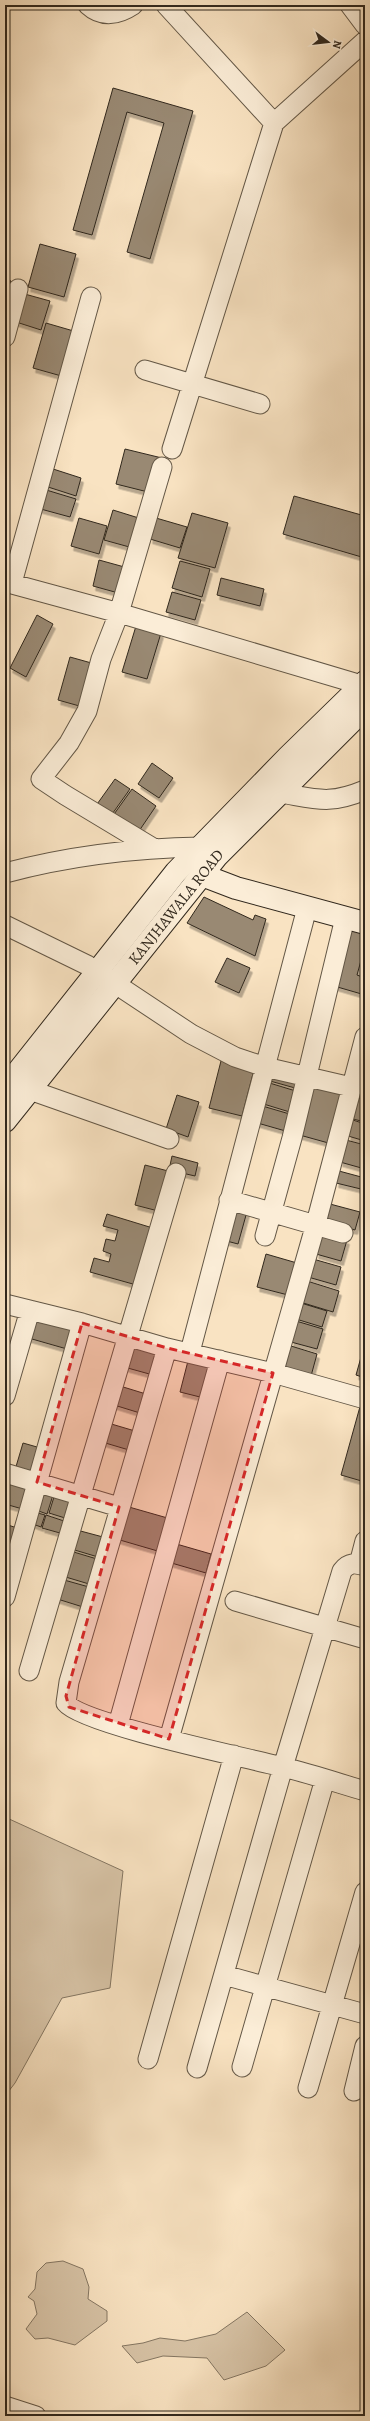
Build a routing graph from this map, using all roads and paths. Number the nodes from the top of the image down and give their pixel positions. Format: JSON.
{"nodes":[{"id":1,"x":88,"y":5,"type":"edge"},
{"id":2,"x":133,"y":5,"type":"edge"},
{"id":3,"x":166,"y":5,"type":"edge"},
{"id":4,"x":350,"y":5,"type":"edge"},
{"id":5,"x":365,"y":25,"type":"edge"},
{"id":6,"x":365,"y":41,"type":"edge"},
{"id":7,"x":274,"y":123,"type":"junction"},
{"id":8,"x":18,"y":289,"type":"dead end"},
{"id":9,"x":91,"y":297,"type":"dead end"},
{"id":10,"x":5,"y":337,"type":"edge"},
{"id":11,"x":146,"y":370,"type":"dead end"},
{"id":12,"x":193,"y":384,"type":"junction"},
{"id":13,"x":260,"y":404,"type":"dead end"},
{"id":14,"x":172,"y":449,"type":"dead end"},
{"id":15,"x":162,"y":467,"type":"dead end"},
{"id":16,"x":8,"y":582,"type":"edge"},
{"id":17,"x":119,"y":612,"type":"junction"},
{"id":18,"x":364,"y":684,"type":"edge"},
{"id":19,"x":365,"y":708,"type":"edge"},
{"id":20,"x":365,"y":790,"type":"edge"},
{"id":21,"x":280,"y":793,"type":"junction"},
{"id":22,"x":201,"y":847,"type":"junction"},
{"id":23,"x":153,"y":848,"type":"junction"},
{"id":24,"x":5,"y":873,"type":"edge"},
{"id":25,"x":202,"y":875,"type":"junction"},
{"id":26,"x":307,"y":908,"type":"junction"},
{"id":27,"x":355,"y":920,"type":"edge"},
{"id":28,"x":5,"y":925,"type":"edge"},
{"id":29,"x":106,"y":977,"type":"junction"},
{"id":30,"x":365,"y":1037,"type":"edge"},
{"id":31,"x":265,"y":1067,"type":"junction"},
{"id":32,"x":307,"y":1076,"type":"junction"},
{"id":33,"x":352,"y":1087,"type":"junction"},
{"id":34,"x":5,"y":1088,"type":"edge"},
{"id":35,"x":30,"y":1090,"type":"junction"},
{"id":36,"x":5,"y":1121,"type":"edge"},
{"id":37,"x":169,"y":1139,"type":"dead end"},
{"id":38,"x":176,"y":1173,"type":"dead end"},
{"id":39,"x":230,"y":1200,"type":"junction"},
{"id":40,"x":272,"y":1212,"type":"junction"},
{"id":41,"x":315,"y":1224,"type":"junction"},
{"id":42,"x":343,"y":1232,"type":"dead end"},
{"id":43,"x":265,"y":1236,"type":"dead end"},
{"id":44,"x":5,"y":1304,"type":"edge"},
{"id":45,"x":30,"y":1310,"type":"junction"},
{"id":46,"x":82,"y":1322,"type":"junction"},
{"id":47,"x":128,"y":1336,"type":"junction"},
{"id":48,"x":166,"y":1348,"type":"junction"},
{"id":49,"x":190,"y":1352,"type":"junction"},
{"id":50,"x":220,"y":1360,"type":"junction"},
{"id":51,"x":273,"y":1373,"type":"junction"},
{"id":52,"x":5,"y":1396,"type":"edge"},
{"id":53,"x":365,"y":1399,"type":"edge"},
{"id":54,"x":5,"y":1473,"type":"edge"},
{"id":55,"x":37,"y":1482,"type":"junction"},
{"id":56,"x":80,"y":1494,"type":"junction"},
{"id":57,"x":119,"y":1507,"type":"junction"},
{"id":58,"x":365,"y":1541,"type":"edge"},
{"id":59,"x":362,"y":1565,"type":"edge"},
{"id":60,"x":5,"y":1597,"type":"edge"},
{"id":61,"x":235,"y":1601,"type":"dead end"},
{"id":62,"x":324,"y":1628,"type":"junction"},
{"id":63,"x":365,"y":1639,"type":"edge"},
{"id":64,"x":28,"y":1671,"type":"dead end"},
{"id":65,"x":118,"y":1725,"type":"junction"},
{"id":66,"x":169,"y":1739,"type":"junction"},
{"id":67,"x":234,"y":1755,"type":"junction"},
{"id":68,"x":283,"y":1767,"type":"junction"},
{"id":69,"x":325,"y":1779,"type":"junction"},
{"id":70,"x":365,"y":1791,"type":"edge"},
{"id":71,"x":365,"y":1892,"type":"edge"},
{"id":72,"x":224,"y":1975,"type":"junction"},
{"id":73,"x":266,"y":1986,"type":"junction"},
{"id":74,"x":332,"y":2005,"type":"junction"},
{"id":75,"x":365,"y":2014,"type":"edge"},
{"id":76,"x":365,"y":2046,"type":"edge"},
{"id":77,"x":148,"y":2059,"type":"dead end"},
{"id":78,"x":242,"y":2067,"type":"dead end"},
{"id":79,"x":197,"y":2068,"type":"dead end"},
{"id":80,"x":308,"y":2088,"type":"dead end"},
{"id":81,"x":354,"y":2091,"type":"dead end"},
{"id":82,"x":5,"y":2406,"type":"edge"},
{"id":83,"x":33,"y":2416,"type":"edge"}],
"edges":[{"from":1,"to":2,"type":"street"},
{"from":3,"to":7,"type":"street"},
{"from":4,"to":5,"type":"street"},
{"from":6,"to":7,"type":"street"},
{"from":7,"to":12,"type":"street"},
{"from":8,"to":10,"type":"street"},
{"from":9,"to":16,"type":"street"},
{"from":11,"to":12,"type":"street"},
{"from":12,"to":13,"type":"street"},
{"from":12,"to":14,"type":"street"},
{"from":15,"to":17,"type":"street"},
{"from":16,"to":17,"type":"street"},
{"from":17,"to":18,"type":"street"},
{"from":17,"to":23,"type":"street"},
{"from":18,"to":22,"type":"main road","name":"KANJHAWALA ROAD"},
{"from":19,"to":21,"type":"main road","name":"KANJHAWALA ROAD"},
{"from":20,"to":21,"type":"street"},
{"from":21,"to":25,"type":"main road","name":"KANJHAWALA ROAD"},
{"from":22,"to":23,"type":"street"},
{"from":22,"to":29,"type":"main road","name":"KANJHAWALA ROAD"},
{"from":23,"to":24,"type":"street"},
{"from":25,"to":26,"type":"main road"},
{"from":25,"to":29,"type":"main road","name":"KANJHAWALA ROAD"},
{"from":26,"to":27,"type":"main road"},
{"from":26,"to":31,"type":"street"},
{"from":27,"to":32,"type":"street"},
{"from":28,"to":29,"type":"street"},
{"from":29,"to":31,"type":"street"},
{"from":29,"to":34,"type":"main road","name":"KANJHAWALA ROAD"},
{"from":29,"to":35,"type":"main road","name":"KANJHAWALA ROAD"},
{"from":30,"to":33,"type":"street"},
{"from":31,"to":32,"type":"street"},
{"from":31,"to":39,"type":"street"},
{"from":32,"to":33,"type":"street"},
{"from":32,"to":40,"type":"street"},
{"from":33,"to":41,"type":"street"},
{"from":35,"to":36,"type":"main road","name":"KANJHAWALA ROAD"},
{"from":35,"to":37,"type":"street"},
{"from":38,"to":47,"type":"street"},
{"from":39,"to":40,"type":"street"},
{"from":39,"to":49,"type":"street"},
{"from":40,"to":41,"type":"street"},
{"from":40,"to":43,"type":"street"},
{"from":41,"to":42,"type":"street"},
{"from":41,"to":51,"type":"street"},
{"from":44,"to":45,"type":"street"},
{"from":45,"to":46,"type":"street"},
{"from":45,"to":52,"type":"street"},
{"from":46,"to":47,"type":"street"},
{"from":46,"to":55,"type":"street"},
{"from":47,"to":48,"type":"street"},
{"from":47,"to":56,"type":"street"},
{"from":48,"to":49,"type":"street"},
{"from":48,"to":57,"type":"street"},
{"from":49,"to":50,"type":"street"},
{"from":50,"to":51,"type":"street"},
{"from":50,"to":65,"type":"street"},
{"from":51,"to":53,"type":"street"},
{"from":51,"to":66,"type":"street"},
{"from":54,"to":55,"type":"street"},
{"from":55,"to":56,"type":"street"},
{"from":55,"to":60,"type":"street"},
{"from":56,"to":57,"type":"street"},
{"from":56,"to":64,"type":"street"},
{"from":57,"to":65,"type":"street"},
{"from":58,"to":59,"type":"street"},
{"from":59,"to":62,"type":"street"},
{"from":61,"to":62,"type":"street"},
{"from":62,"to":63,"type":"street"},
{"from":62,"to":68,"type":"street"},
{"from":65,"to":66,"type":"street"},
{"from":66,"to":67,"type":"street"},
{"from":67,"to":68,"type":"street"},
{"from":67,"to":77,"type":"street"},
{"from":68,"to":69,"type":"street"},
{"from":68,"to":72,"type":"street"},
{"from":69,"to":70,"type":"street"},
{"from":69,"to":73,"type":"street"},
{"from":71,"to":74,"type":"street"},
{"from":72,"to":73,"type":"street"},
{"from":72,"to":79,"type":"street"},
{"from":73,"to":74,"type":"street"},
{"from":73,"to":78,"type":"street"},
{"from":74,"to":75,"type":"street"},
{"from":74,"to":80,"type":"street"},
{"from":76,"to":81,"type":"street"},
{"from":82,"to":83,"type":"street"}]}
